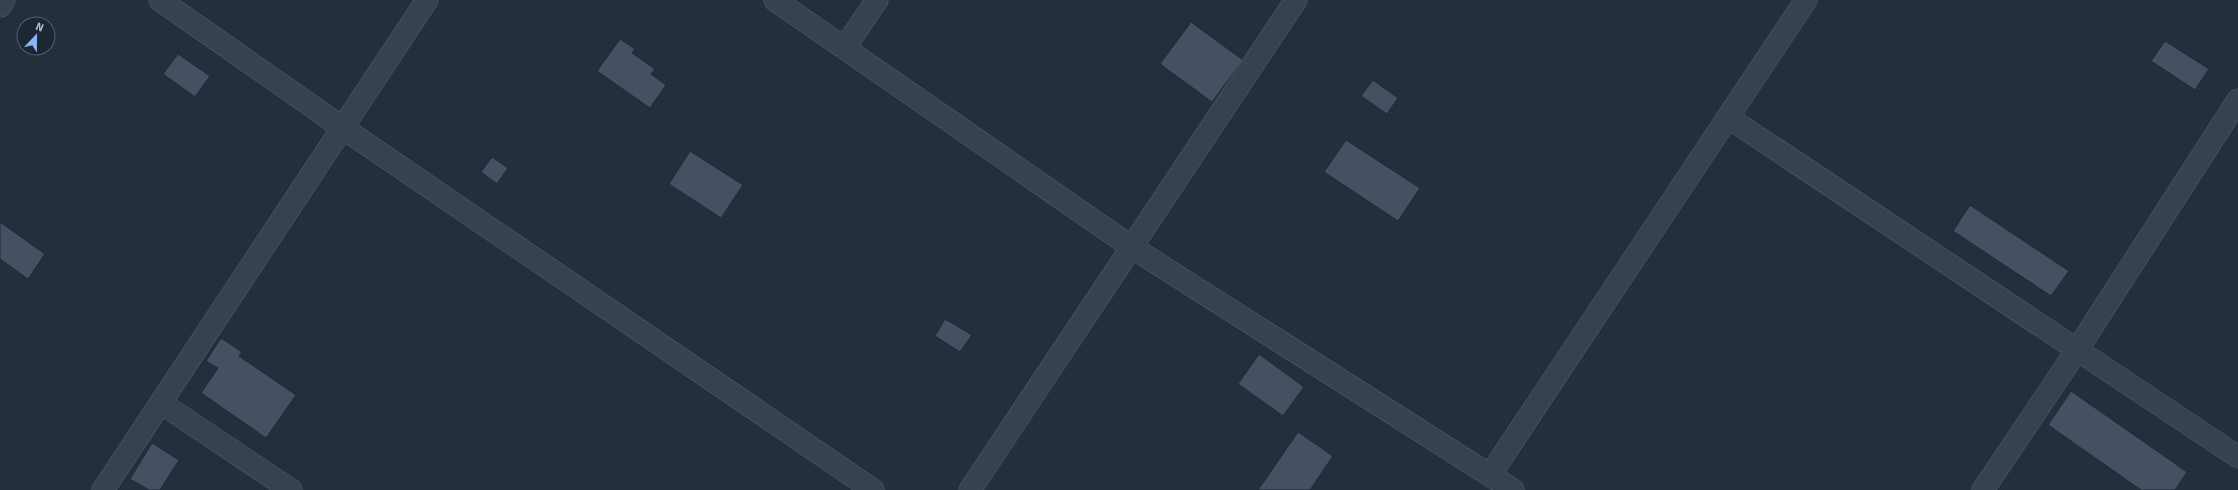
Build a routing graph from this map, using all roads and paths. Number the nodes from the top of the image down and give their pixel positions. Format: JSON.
{"nodes":[{"id":1,"x":4,"y":0,"type":"edge"},
{"id":2,"x":160,"y":0,"type":"edge"},
{"id":3,"x":427,"y":0,"type":"edge"},
{"id":4,"x":774,"y":0,"type":"edge"},
{"id":5,"x":877,"y":0,"type":"edge"},
{"id":6,"x":1296,"y":0,"type":"edge"},
{"id":7,"x":1806,"y":0,"type":"edge"},
{"id":8,"x":0,"y":6,"type":"edge"},
{"id":9,"x":845,"y":47,"type":"junction"},
{"id":10,"x":2238,"y":100,"type":"edge"},
{"id":11,"x":1729,"y":118,"type":"junction"},
{"id":12,"x":342,"y":128,"type":"junction"},
{"id":13,"x":1133,"y":248,"type":"junction"},
{"id":14,"x":2077,"y":350,"type":"junction"},
{"id":15,"x":161,"y":403,"type":"junction"},
{"id":16,"x":2238,"y":457,"type":"edge"},
{"id":17,"x":1490,"y":475,"type":"junction"},
{"id":18,"x":103,"y":490,"type":"edge"},
{"id":19,"x":291,"y":490,"type":"edge"},
{"id":20,"x":873,"y":490,"type":"edge"},
{"id":21,"x":970,"y":490,"type":"edge"},
{"id":22,"x":1512,"y":490,"type":"edge"},
{"id":23,"x":1982,"y":490,"type":"edge"}],
"edges":[{"from":1,"to":8,"type":"street"},
{"from":2,"to":12,"type":"street"},
{"from":3,"to":12,"type":"street"},
{"from":4,"to":9,"type":"street"},
{"from":5,"to":9,"type":"street"},
{"from":6,"to":13,"type":"street"},
{"from":7,"to":11,"type":"street"},
{"from":9,"to":13,"type":"street"},
{"from":10,"to":14,"type":"street"},
{"from":11,"to":14,"type":"street"},
{"from":11,"to":17,"type":"street"},
{"from":12,"to":15,"type":"street"},
{"from":12,"to":20,"type":"street"},
{"from":13,"to":17,"type":"street"},
{"from":13,"to":21,"type":"street"},
{"from":14,"to":16,"type":"street"},
{"from":14,"to":23,"type":"street"},
{"from":15,"to":18,"type":"street"},
{"from":15,"to":19,"type":"street"},
{"from":17,"to":22,"type":"street"}]}
